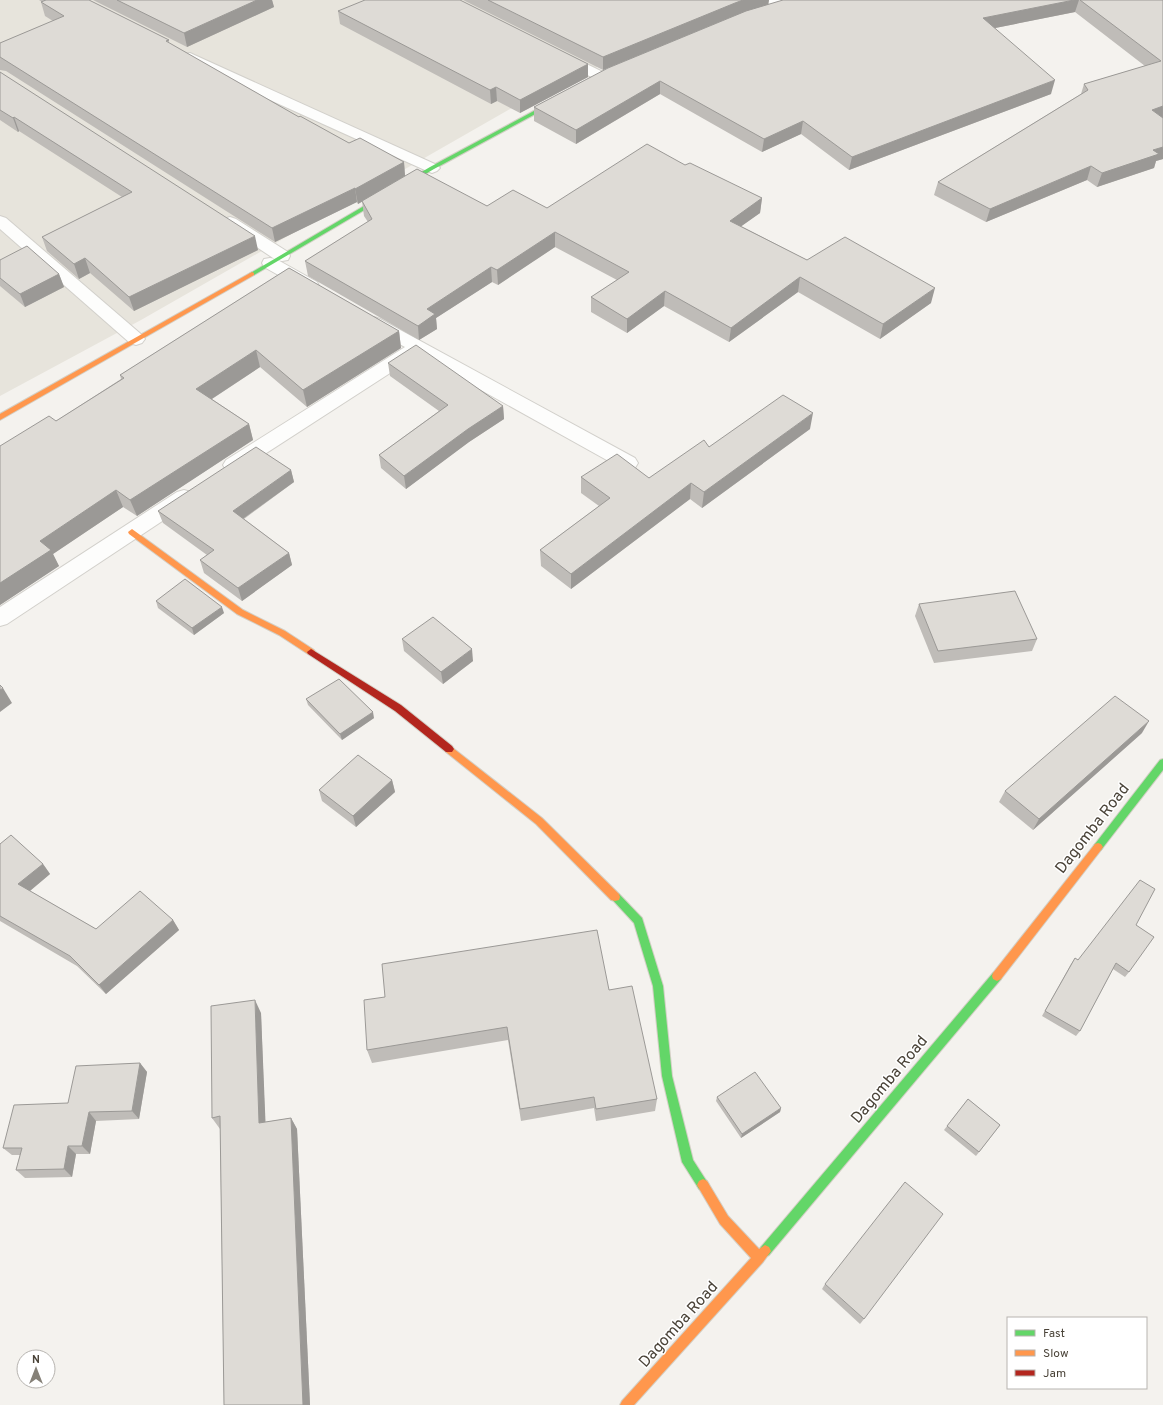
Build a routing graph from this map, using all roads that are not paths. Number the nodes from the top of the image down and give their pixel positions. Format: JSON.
{"nodes":[{"id":1,"x":548,"y":49,"type":"edge"},
{"id":2,"x":181,"y":52,"type":"edge"},
{"id":3,"x":602,"y":77,"type":"edge"},
{"id":4,"x":568,"y":95,"type":"edge"},
{"id":5,"x":432,"y":168,"type":"junction"},
{"id":6,"x":216,"y":213,"type":"edge"},
{"id":7,"x":0,"y":221,"type":"edge"},
{"id":8,"x":276,"y":259,"type":"junction"},
{"id":9,"x":324,"y":294,"type":"edge"},
{"id":10,"x":357,"y":313,"type":"edge"},
{"id":11,"x":136,"y":339,"type":"junction"},
{"id":12,"x":417,"y":348,"type":"junction"},
{"id":13,"x":0,"y":417,"type":"edge"},
{"id":14,"x":628,"y":463,"type":"edge"},
{"id":15,"x":220,"y":474,"type":"edge"},
{"id":16,"x":199,"y":487,"type":"edge"},
{"id":17,"x":132,"y":532,"type":"junction"},
{"id":18,"x":0,"y":618,"type":"edge"},
{"id":19,"x":1163,"y":763,"type":"edge"},
{"id":20,"x":759,"y":1258,"type":"junction"},
{"id":21,"x":626,"y":1405,"type":"edge"}],
"edges":[{"from":1,"to":3,"type":"street"},
{"from":2,"to":5,"type":"street"},
{"from":4,"to":5,"type":"street"},
{"from":5,"to":8,"type":"street"},
{"from":6,"to":8,"type":"street"},
{"from":7,"to":11,"type":"street"},
{"from":8,"to":9,"type":"street"},
{"from":8,"to":11,"type":"street"},
{"from":10,"to":12,"type":"street"},
{"from":11,"to":13,"type":"street"},
{"from":12,"to":14,"type":"street"},
{"from":12,"to":15,"type":"street"},
{"from":16,"to":17,"type":"street"},
{"from":17,"to":18,"type":"street"},
{"from":17,"to":20,"type":"street"},
{"from":19,"to":20,"type":"street","name":"Dagomba Road"},
{"from":20,"to":21,"type":"street","name":"Dagomba Road"}]}
